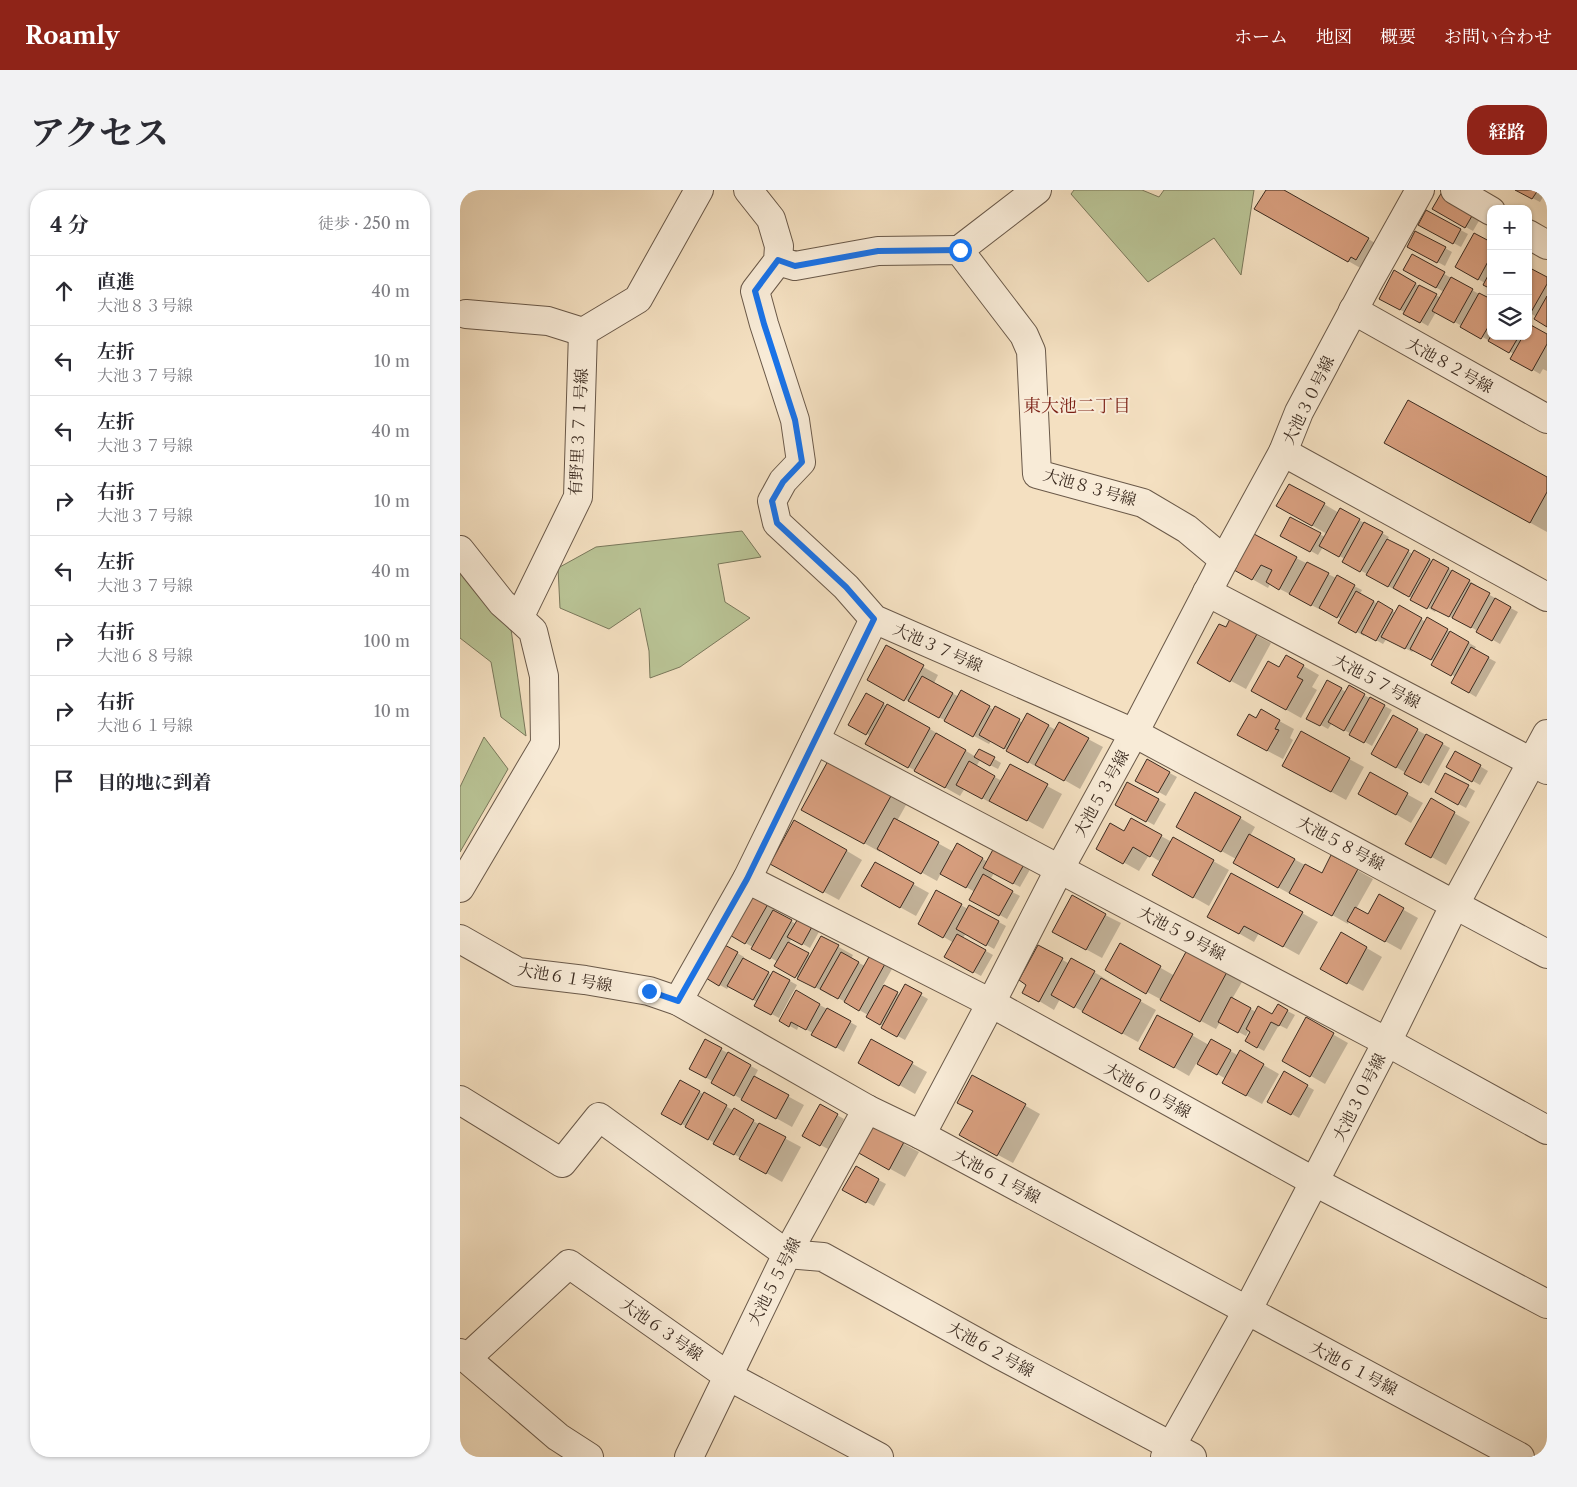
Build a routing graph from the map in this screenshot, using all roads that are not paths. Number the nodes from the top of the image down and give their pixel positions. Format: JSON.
{"nodes":[{"id":1,"x":699,"y":190,"type":"edge"},
{"id":2,"x":748,"y":190,"type":"edge"},
{"id":3,"x":1037,"y":190,"type":"edge"},
{"id":4,"x":1420,"y":190,"type":"edge"},
{"id":5,"x":1455,"y":190,"type":"edge"},
{"id":6,"x":1487,"y":209,"type":"edge"},
{"id":7,"x":1532,"y":236,"type":"edge"},
{"id":8,"x":1547,"y":245,"type":"edge"},
{"id":9,"x":960,"y":250,"type":"junction"},
{"id":10,"x":778,"y":260,"type":"junction"},
{"id":11,"x":1353,"y":310,"type":"junction"},
{"id":12,"x":466,"y":314,"type":"dead end"},
{"id":13,"x":583,"y":332,"type":"junction"},
{"id":14,"x":1547,"y":419,"type":"edge"},
{"id":15,"x":1283,"y":452,"type":"junction"},
{"id":16,"x":460,"y":550,"type":"edge"},
{"id":17,"x":1224,"y":560,"type":"junction"},
{"id":18,"x":1207,"y":592,"type":"junction"},
{"id":19,"x":1545,"y":592,"type":"edge"},
{"id":20,"x":519,"y":618,"type":"junction"},
{"id":21,"x":874,"y":619,"type":"junction"},
{"id":22,"x":1134,"y":733,"type":"junction"},
{"id":23,"x":1547,"y":734,"type":"edge"},
{"id":24,"x":816,"y":740,"type":"junction"},
{"id":25,"x":1540,"y":766,"type":"edge"},
{"id":26,"x":1060,"y":868,"type":"junction"},
{"id":27,"x":747,"y":879,"type":"junction"},
{"id":28,"x":460,"y":888,"type":"edge"},
{"id":29,"x":1455,"y":904,"type":"junction"},
{"id":30,"x":460,"y":939,"type":"edge"},
{"id":31,"x":1547,"y":954,"type":"edge"},
{"id":32,"x":678,"y":1001,"type":"junction"},
{"id":33,"x":991,"y":1003,"type":"junction"},
{"id":34,"x":1387,"y":1042,"type":"junction"},
{"id":35,"x":460,"y":1100,"type":"edge"},
{"id":36,"x":867,"y":1109,"type":"junction"},
{"id":37,"x":1547,"y":1130,"type":"edge"},
{"id":38,"x":921,"y":1135,"type":"junction"},
{"id":39,"x":1315,"y":1182,"type":"junction"},
{"id":40,"x":787,"y":1254,"type":"junction"},
{"id":41,"x":1547,"y":1304,"type":"edge"},
{"id":42,"x":1247,"y":1311,"type":"junction"},
{"id":43,"x":464,"y":1356,"type":"edge"},
{"id":44,"x":728,"y":1376,"type":"junction"},
{"id":45,"x":1176,"y":1453,"type":"edge"},
{"id":46,"x":589,"y":1457,"type":"edge"},
{"id":47,"x":688,"y":1457,"type":"edge"},
{"id":48,"x":880,"y":1457,"type":"edge"},
{"id":49,"x":1520,"y":1457,"type":"edge"}],
"edges":[{"from":1,"to":13,"type":"street"},
{"from":2,"to":10,"type":"street"},
{"from":3,"to":9,"type":"street"},
{"from":4,"to":11,"type":"street","name":"大池３０号線"},
{"from":5,"to":6,"type":"street"},
{"from":7,"to":8,"type":"street"},
{"from":9,"to":10,"type":"street"},
{"from":9,"to":17,"type":"street","name":"大池８３号線"},
{"from":10,"to":21,"type":"street","name":"大池３７号線"},
{"from":11,"to":14,"type":"street","name":"大池８２号線"},
{"from":11,"to":15,"type":"street","name":"大池３０号線"},
{"from":12,"to":13,"type":"street"},
{"from":13,"to":20,"type":"street","name":"有野里３７１号線"},
{"from":15,"to":17,"type":"street","name":"大池５３号線"},
{"from":15,"to":19,"type":"street","name":"大池３０号線"},
{"from":16,"to":20,"type":"street"},
{"from":17,"to":18,"type":"street","name":"大池５３号線"},
{"from":18,"to":22,"type":"street","name":"大池５３号線"},
{"from":18,"to":25,"type":"street","name":"大池５７号線"},
{"from":20,"to":28,"type":"street"},
{"from":21,"to":22,"type":"street","name":"大池３７号線"},
{"from":21,"to":24,"type":"street"},
{"from":22,"to":26,"type":"street","name":"大池５３号線"},
{"from":22,"to":29,"type":"street","name":"大池５８号線"},
{"from":23,"to":25,"type":"street","name":"大池３０号線"},
{"from":24,"to":26,"type":"street","name":"大池５９号線"},
{"from":24,"to":27,"type":"street"},
{"from":25,"to":29,"type":"street","name":"大池３０号線"},
{"from":26,"to":33,"type":"street","name":"大池５３号線"},
{"from":26,"to":34,"type":"street","name":"大池５９号線"},
{"from":27,"to":32,"type":"street"},
{"from":27,"to":33,"type":"street","name":"大池６０号線"},
{"from":29,"to":31,"type":"street","name":"大池５８号線"},
{"from":29,"to":34,"type":"street","name":"大池３０号線"},
{"from":30,"to":32,"type":"street","name":"大池６１号線"},
{"from":32,"to":36,"type":"street","name":"大池６１号線"},
{"from":33,"to":38,"type":"street","name":"大池５３号線"},
{"from":33,"to":39,"type":"street","name":"大池６０号線"},
{"from":34,"to":37,"type":"street","name":"大池５９号線"},
{"from":34,"to":39,"type":"street","name":"大池３０号線"},
{"from":35,"to":40,"type":"street"},
{"from":36,"to":38,"type":"street","name":"大池６１号線"},
{"from":36,"to":40,"type":"street","name":"大池５５号線"},
{"from":38,"to":42,"type":"street","name":"大池６１号線"},
{"from":39,"to":41,"type":"street","name":"大池６０号線"},
{"from":39,"to":42,"type":"street","name":"大池３０号線"},
{"from":40,"to":44,"type":"street","name":"大池５５号線"},
{"from":40,"to":45,"type":"street","name":"大池６２号線"},
{"from":42,"to":45,"type":"street","name":"大池３０号線"},
{"from":42,"to":49,"type":"street","name":"大池６１号線"},
{"from":43,"to":44,"type":"street","name":"大池６３号線"},
{"from":43,"to":46,"type":"street"},
{"from":44,"to":47,"type":"street","name":"大池５５号線"},
{"from":44,"to":48,"type":"street","name":"大池６３号線"}]}
